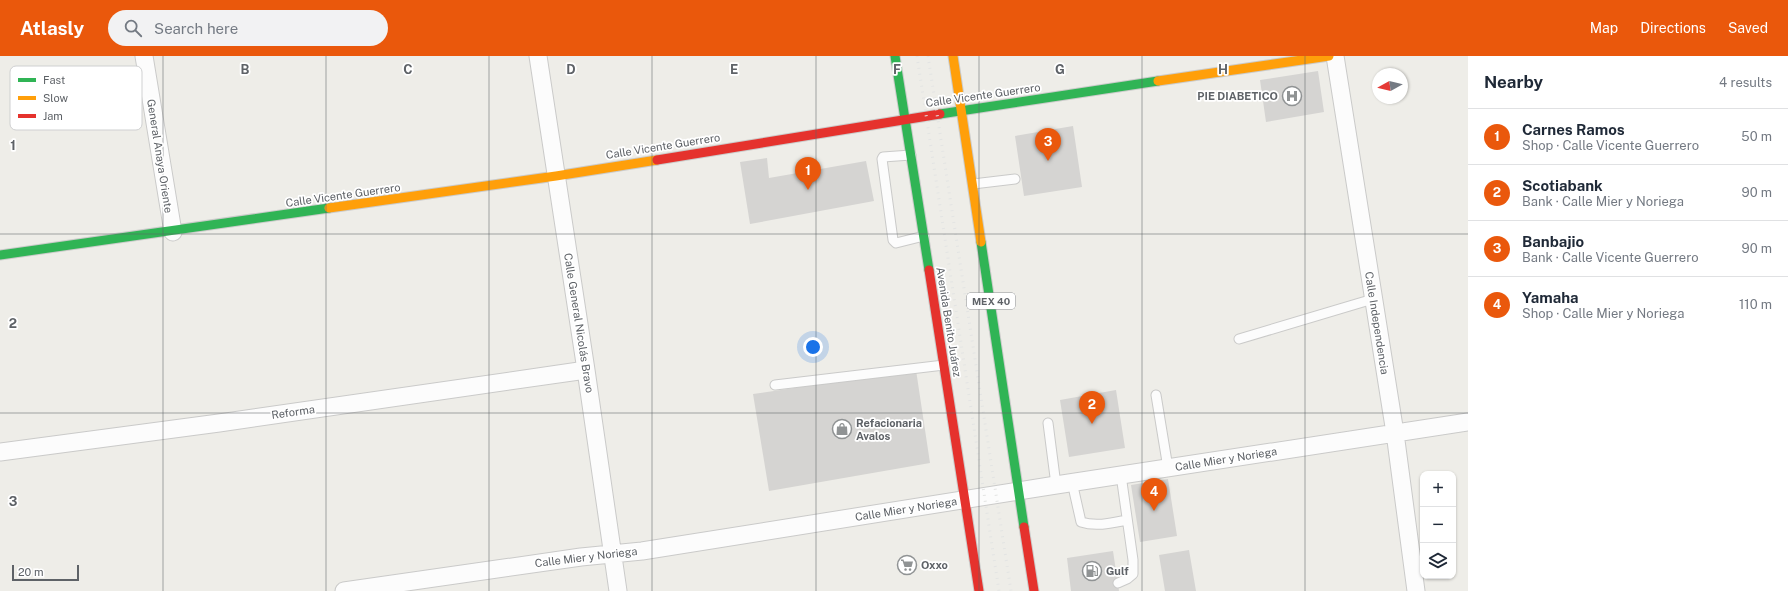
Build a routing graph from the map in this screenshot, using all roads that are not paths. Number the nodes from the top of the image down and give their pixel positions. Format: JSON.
{"nodes":[{"id":1,"x":144,"y":56,"type":"edge"},
{"id":2,"x":538,"y":56,"type":"edge"},
{"id":3,"x":895,"y":56,"type":"edge"},
{"id":4,"x":953,"y":56,"type":"edge"},
{"id":5,"x":1329,"y":56,"type":"edge"},
{"id":6,"x":1335,"y":56,"type":"edge"},
{"id":7,"x":962,"y":111,"type":"junction"},
{"id":8,"x":905,"y":119,"type":"junction"},
{"id":9,"x":911,"y":155,"type":"junction"},
{"id":10,"x":556,"y":176,"type":"junction"},
{"id":11,"x":1015,"y":178,"type":"dead end"},
{"id":12,"x":973,"y":184,"type":"junction"},
{"id":13,"x":173,"y":232,"type":"junction"},
{"id":14,"x":924,"y":236,"type":"junction"},
{"id":15,"x":0,"y":255,"type":"edge"},
{"id":16,"x":1373,"y":299,"type":"junction"},
{"id":17,"x":1239,"y":339,"type":"dead end"},
{"id":18,"x":944,"y":365,"type":"junction"},
{"id":19,"x":586,"y":370,"type":"junction"},
{"id":20,"x":775,"y":385,"type":"dead end"},
{"id":21,"x":1156,"y":395,"type":"dead end"},
{"id":22,"x":1468,"y":422,"type":"edge"},
{"id":23,"x":1048,"y":423,"type":"dead end"},
{"id":24,"x":1395,"y":433,"type":"junction"},
{"id":25,"x":0,"y":452,"type":"edge"},
{"id":26,"x":1168,"y":468,"type":"junction"},
{"id":27,"x":1121,"y":475,"type":"junction"},
{"id":28,"x":1064,"y":483,"type":"junction"},
{"id":29,"x":1019,"y":490,"type":"junction"},
{"id":30,"x":965,"y":500,"type":"junction"},
{"id":31,"x":1127,"y":520,"type":"junction"},
{"id":32,"x":612,"y":554,"type":"junction"},
{"id":33,"x":1118,"y":583,"type":"dead end"},
{"id":34,"x":344,"y":591,"type":"edge"},
{"id":35,"x":618,"y":591,"type":"edge"},
{"id":36,"x":979,"y":591,"type":"edge"},
{"id":37,"x":1034,"y":591,"type":"edge"},
{"id":38,"x":1416,"y":591,"type":"edge"}],
"edges":[{"from":1,"to":13,"type":"street","name":"General Anaya Oriente"},
{"from":2,"to":10,"type":"street","name":"Calle General Nicolás Bravo"},
{"from":3,"to":8,"type":"street","name":"Avenida Benito Juárez"},
{"from":4,"to":7,"type":"street","number":"MEX 40"},
{"from":5,"to":7,"type":"street","name":"Calle Vicente Guerrero"},
{"from":6,"to":16,"type":"street","name":"Calle Independencia"},
{"from":7,"to":8,"type":"street","name":"Calle Vicente Guerrero"},
{"from":7,"to":12,"type":"street","number":"MEX 40"},
{"from":8,"to":9,"type":"street","name":"Avenida Benito Juárez"},
{"from":8,"to":10,"type":"street","name":"Calle Vicente Guerrero"},
{"from":9,"to":14,"type":"street","name":"Avenida Benito Juárez"},
{"from":9,"to":14,"type":"lane"},
{"from":10,"to":13,"type":"street","name":"Calle Vicente Guerrero"},
{"from":10,"to":19,"type":"street","name":"Calle General Nicolás Bravo"},
{"from":11,"to":12,"type":"lane"},
{"from":12,"to":29,"type":"street","number":"MEX 40"},
{"from":13,"to":15,"type":"street","name":"Calle Vicente Guerrero"},
{"from":14,"to":18,"type":"street","name":"Avenida Benito Juárez"},
{"from":16,"to":17,"type":"lane"},
{"from":16,"to":24,"type":"street","name":"Calle Independencia"},
{"from":18,"to":20,"type":"lane"},
{"from":18,"to":30,"type":"street","name":"Avenida Benito Juárez"},
{"from":19,"to":25,"type":"street","name":"Reforma"},
{"from":19,"to":32,"type":"street","name":"Calle General Nicolás Bravo"},
{"from":21,"to":26,"type":"lane"},
{"from":22,"to":24,"type":"street","name":"Calle Mier y Noriega"},
{"from":23,"to":28,"type":"lane"},
{"from":24,"to":26,"type":"street","name":"Calle Mier y Noriega"},
{"from":24,"to":38,"type":"street","name":"Calle Independencia"},
{"from":26,"to":27,"type":"street","name":"Calle Mier y Noriega"},
{"from":27,"to":28,"type":"street","name":"Calle Mier y Noriega"},
{"from":27,"to":31,"type":"lane"},
{"from":28,"to":29,"type":"street","name":"Calle Mier y Noriega"},
{"from":28,"to":31,"type":"lane"},
{"from":29,"to":30,"type":"street","name":"Calle Mier y Noriega"},
{"from":29,"to":37,"type":"street","number":"MEX 40"},
{"from":30,"to":32,"type":"street","name":"Calle Mier y Noriega"},
{"from":30,"to":36,"type":"street","name":"Avenida Benito Juárez"},
{"from":31,"to":33,"type":"lane"},
{"from":32,"to":34,"type":"street","name":"Calle Mier y Noriega"},
{"from":32,"to":35,"type":"street","name":"Calle General Nicolás Bravo"}]}
